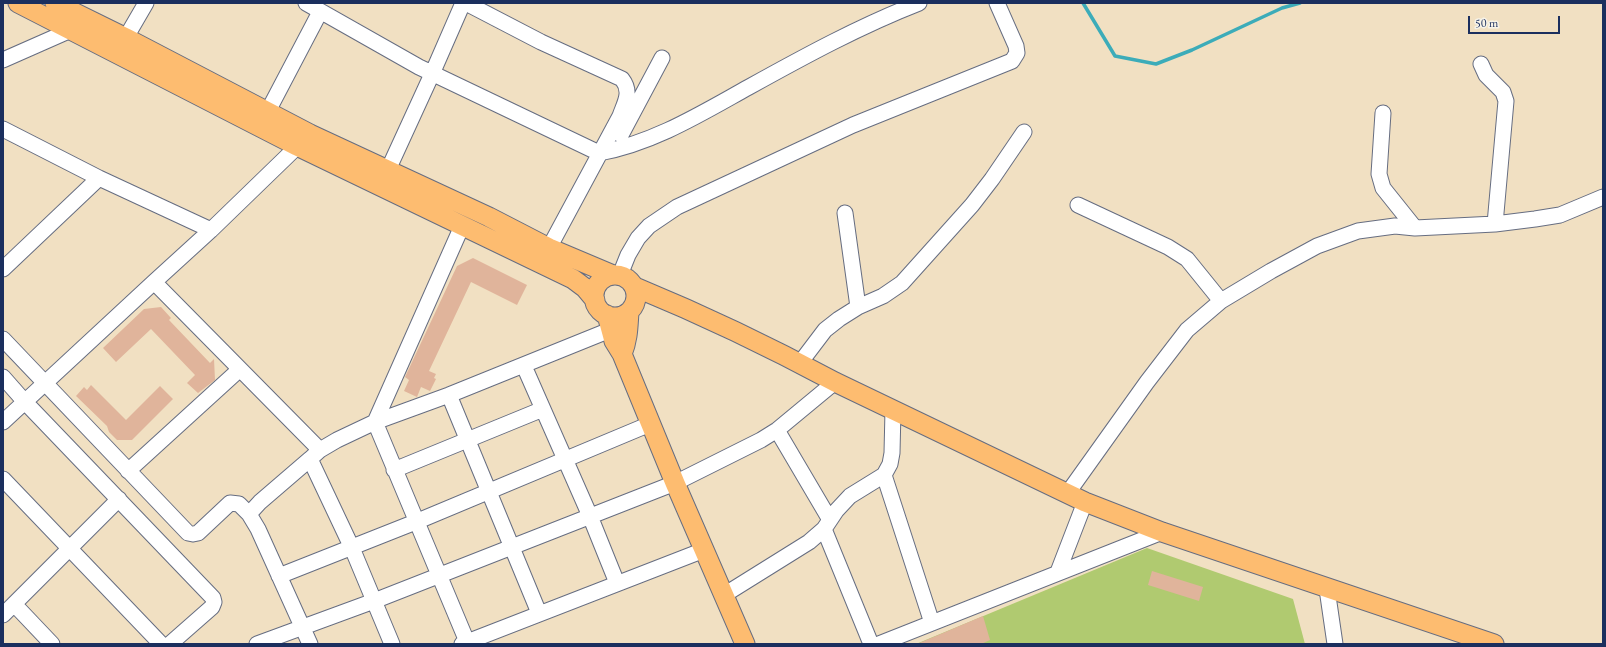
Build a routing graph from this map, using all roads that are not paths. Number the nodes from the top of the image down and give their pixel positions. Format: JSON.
{"nodes":[{"id":1,"x":18,"y":3,"type":"edge"},
{"id":2,"x":55,"y":3,"type":"edge"},
{"id":3,"x":146,"y":3,"type":"edge"},
{"id":4,"x":306,"y":3,"type":"edge"},
{"id":5,"x":463,"y":3,"type":"edge"},
{"id":6,"x":466,"y":3,"type":"edge"},
{"id":7,"x":919,"y":3,"type":"edge"},
{"id":8,"x":997,"y":3,"type":"edge"},
{"id":9,"x":320,"y":12,"type":"junction"},
{"id":10,"x":71,"y":30,"type":"junction"},
{"id":11,"x":121,"y":46,"type":"junction"},
{"id":12,"x":662,"y":58,"type":"dead end"},
{"id":13,"x":3,"y":60,"type":"edge"},
{"id":14,"x":1481,"y":64,"type":"dead end"},
{"id":15,"x":432,"y":74,"type":"junction"},
{"id":16,"x":267,"y":113,"type":"junction"},
{"id":17,"x":1383,"y":113,"type":"dead end"},
{"id":18,"x":3,"y":129,"type":"edge"},
{"id":19,"x":1024,"y":132,"type":"dead end"},
{"id":20,"x":304,"y":140,"type":"junction"},
{"id":21,"x":606,"y":152,"type":"junction"},
{"id":22,"x":388,"y":170,"type":"junction"},
{"id":23,"x":99,"y":178,"type":"junction"},
{"id":24,"x":1603,"y":197,"type":"edge"},
{"id":25,"x":1078,"y":205,"type":"dead end"},
{"id":26,"x":845,"y":213,"type":"dead end"},
{"id":27,"x":1495,"y":224,"type":"junction"},
{"id":28,"x":462,"y":226,"type":"junction"},
{"id":29,"x":1415,"y":228,"type":"junction"},
{"id":30,"x":211,"y":230,"type":"junction"},
{"id":31,"x":549,"y":248,"type":"junction"},
{"id":32,"x":3,"y":269,"type":"edge"},
{"id":33,"x":616,"y":275,"type":"junction"},
{"id":34,"x":154,"y":282,"type":"junction"},
{"id":35,"x":635,"y":287,"type":"junction"},
{"id":36,"x":662,"y":298,"type":"junction"},
{"id":37,"x":595,"y":300,"type":"junction"},
{"id":38,"x":1221,"y":301,"type":"junction"},
{"id":39,"x":858,"y":307,"type":"junction"},
{"id":40,"x":632,"y":309,"type":"junction"},
{"id":41,"x":608,"y":322,"type":"junction"},
{"id":42,"x":3,"y":339,"type":"edge"},
{"id":43,"x":622,"y":354,"type":"junction"},
{"id":44,"x":800,"y":364,"type":"junction"},
{"id":45,"x":524,"y":366,"type":"junction"},
{"id":46,"x":240,"y":369,"type":"junction"},
{"id":47,"x":3,"y":377,"type":"edge"},
{"id":48,"x":835,"y":382,"type":"junction"},
{"id":49,"x":44,"y":384,"type":"junction"},
{"id":50,"x":449,"y":396,"type":"junction"},
{"id":51,"x":25,"y":402,"type":"junction"},
{"id":52,"x":543,"y":409,"type":"junction"},
{"id":53,"x":893,"y":410,"type":"junction"},
{"id":54,"x":3,"y":422,"type":"edge"},
{"id":55,"x":375,"y":422,"type":"junction"},
{"id":56,"x":650,"y":424,"type":"junction"},
{"id":57,"x":777,"y":430,"type":"junction"},
{"id":58,"x":467,"y":439,"type":"junction"},
{"id":59,"x":315,"y":454,"type":"junction"},
{"id":60,"x":565,"y":459,"type":"junction"},
{"id":61,"x":394,"y":470,"type":"junction"},
{"id":62,"x":128,"y":471,"type":"junction"},
{"id":63,"x":884,"y":475,"type":"junction"},
{"id":64,"x":3,"y":479,"type":"edge"},
{"id":65,"x":675,"y":483,"type":"junction"},
{"id":66,"x":489,"y":492,"type":"junction"},
{"id":67,"x":1067,"y":494,"type":"junction"},
{"id":68,"x":119,"y":499,"type":"junction"},
{"id":69,"x":1085,"y":502,"type":"junction"},
{"id":70,"x":249,"y":514,"type":"junction"},
{"id":71,"x":590,"y":516,"type":"junction"},
{"id":72,"x":418,"y":522,"type":"junction"},
{"id":73,"x":827,"y":525,"type":"junction"},
{"id":74,"x":1162,"y":532,"type":"junction"},
{"id":75,"x":512,"y":547,"type":"junction"},
{"id":76,"x":352,"y":548,"type":"junction"},
{"id":77,"x":69,"y":549,"type":"junction"},
{"id":78,"x":704,"y":550,"type":"junction"},
{"id":79,"x":1058,"y":572,"type":"junction"},
{"id":80,"x":440,"y":575,"type":"junction"},
{"id":81,"x":279,"y":576,"type":"junction"},
{"id":82,"x":617,"y":583,"type":"junction"},
{"id":83,"x":1327,"y":589,"type":"junction"},
{"id":84,"x":724,"y":595,"type":"junction"},
{"id":85,"x":374,"y":601,"type":"junction"},
{"id":86,"x":8,"y":609,"type":"edge"},
{"id":87,"x":539,"y":613,"type":"junction"},
{"id":88,"x":932,"y":623,"type":"junction"},
{"id":89,"x":303,"y":627,"type":"junction"},
{"id":90,"x":466,"y":643,"type":"edge"},
{"id":91,"x":52,"y":644,"type":"edge"},
{"id":92,"x":161,"y":644,"type":"edge"},
{"id":93,"x":170,"y":644,"type":"edge"},
{"id":94,"x":257,"y":644,"type":"edge"},
{"id":95,"x":310,"y":644,"type":"edge"},
{"id":96,"x":392,"y":644,"type":"edge"},
{"id":97,"x":745,"y":644,"type":"edge"},
{"id":98,"x":872,"y":644,"type":"edge"},
{"id":99,"x":879,"y":644,"type":"edge"},
{"id":100,"x":1335,"y":644,"type":"edge"},
{"id":101,"x":1494,"y":644,"type":"edge"}],
"edges":[{"from":1,"to":10,"type":"main road"},
{"from":2,"to":11,"type":"main road"},
{"from":3,"to":11,"type":"street"},
{"from":4,"to":9,"type":"street"},
{"from":5,"to":15,"type":"street"},
{"from":6,"to":21,"type":"street"},
{"from":7,"to":21,"type":"street"},
{"from":8,"to":33,"type":"street"},
{"from":9,"to":15,"type":"street"},
{"from":9,"to":16,"type":"street"},
{"from":10,"to":11,"type":"main road"},
{"from":10,"to":13,"type":"street"},
{"from":11,"to":16,"type":"main road"},
{"from":11,"to":20,"type":"main road"},
{"from":12,"to":21,"type":"street"},
{"from":14,"to":27,"type":"street"},
{"from":15,"to":21,"type":"street"},
{"from":15,"to":22,"type":"street"},
{"from":16,"to":20,"type":"main road"},
{"from":17,"to":29,"type":"street"},
{"from":18,"to":23,"type":"street"},
{"from":19,"to":39,"type":"street"},
{"from":20,"to":22,"type":"main road"},
{"from":20,"to":28,"type":"main road"},
{"from":20,"to":30,"type":"street"},
{"from":21,"to":31,"type":"street"},
{"from":22,"to":31,"type":"main road"},
{"from":23,"to":30,"type":"street"},
{"from":23,"to":32,"type":"street"},
{"from":24,"to":27,"type":"street"},
{"from":25,"to":38,"type":"street"},
{"from":26,"to":39,"type":"street"},
{"from":27,"to":29,"type":"street"},
{"from":28,"to":37,"type":"main road"},
{"from":28,"to":55,"type":"street"},
{"from":29,"to":38,"type":"street"},
{"from":30,"to":34,"type":"street"},
{"from":31,"to":33,"type":"main road"},
{"from":33,"to":35,"type":"main road"},
{"from":33,"to":37,"type":"main road"},
{"from":34,"to":46,"type":"street"},
{"from":34,"to":49,"type":"street"},
{"from":35,"to":36,"type":"main road"},
{"from":35,"to":40,"type":"main road"},
{"from":36,"to":40,"type":"main road"},
{"from":36,"to":44,"type":"main road"},
{"from":37,"to":41,"type":"main road"},
{"from":38,"to":67,"type":"street"},
{"from":39,"to":44,"type":"street"},
{"from":40,"to":41,"type":"main road"},
{"from":40,"to":43,"type":"main road"},
{"from":41,"to":43,"type":"main road"},
{"from":41,"to":45,"type":"street"},
{"from":42,"to":49,"type":"street"},
{"from":43,"to":56,"type":"main road"},
{"from":44,"to":48,"type":"main road"},
{"from":45,"to":50,"type":"street"},
{"from":45,"to":52,"type":"street"},
{"from":46,"to":59,"type":"street"},
{"from":46,"to":62,"type":"street"},
{"from":47,"to":51,"type":"street"},
{"from":48,"to":53,"type":"main road"},
{"from":48,"to":57,"type":"street"},
{"from":49,"to":51,"type":"street"},
{"from":49,"to":62,"type":"street"},
{"from":50,"to":55,"type":"street"},
{"from":50,"to":58,"type":"street"},
{"from":51,"to":54,"type":"street"},
{"from":51,"to":68,"type":"street"},
{"from":52,"to":58,"type":"street"},
{"from":52,"to":60,"type":"street"},
{"from":53,"to":63,"type":"street"},
{"from":53,"to":67,"type":"main road"},
{"from":55,"to":59,"type":"street"},
{"from":55,"to":61,"type":"street"},
{"from":56,"to":60,"type":"street"},
{"from":56,"to":65,"type":"main road"},
{"from":57,"to":65,"type":"street"},
{"from":57,"to":73,"type":"street"},
{"from":58,"to":61,"type":"street"},
{"from":58,"to":66,"type":"street"},
{"from":59,"to":70,"type":"street"},
{"from":59,"to":76,"type":"street"},
{"from":60,"to":66,"type":"street"},
{"from":60,"to":71,"type":"street"},
{"from":61,"to":72,"type":"street"},
{"from":62,"to":70,"type":"street"},
{"from":63,"to":73,"type":"street"},
{"from":63,"to":88,"type":"street"},
{"from":64,"to":77,"type":"street"},
{"from":65,"to":71,"type":"street"},
{"from":65,"to":78,"type":"main road"},
{"from":66,"to":72,"type":"street"},
{"from":66,"to":75,"type":"street"},
{"from":67,"to":69,"type":"main road"},
{"from":68,"to":77,"type":"street"},
{"from":68,"to":93,"type":"street"},
{"from":69,"to":74,"type":"main road"},
{"from":69,"to":79,"type":"street"},
{"from":70,"to":81,"type":"street"},
{"from":71,"to":75,"type":"street"},
{"from":71,"to":82,"type":"street"},
{"from":72,"to":76,"type":"street"},
{"from":72,"to":80,"type":"street"},
{"from":73,"to":84,"type":"street"},
{"from":73,"to":98,"type":"street"},
{"from":74,"to":79,"type":"street"},
{"from":74,"to":83,"type":"main road"},
{"from":75,"to":80,"type":"street"},
{"from":75,"to":87,"type":"street"},
{"from":76,"to":81,"type":"street"},
{"from":76,"to":85,"type":"street"},
{"from":77,"to":86,"type":"street"},
{"from":77,"to":92,"type":"street"},
{"from":78,"to":82,"type":"street"},
{"from":78,"to":84,"type":"main road"},
{"from":79,"to":88,"type":"street"},
{"from":80,"to":85,"type":"street"},
{"from":80,"to":90,"type":"street"},
{"from":81,"to":89,"type":"street"},
{"from":82,"to":87,"type":"street"},
{"from":83,"to":100,"type":"street"},
{"from":83,"to":101,"type":"main road"},
{"from":84,"to":97,"type":"main road"},
{"from":85,"to":89,"type":"street"},
{"from":85,"to":96,"type":"street"},
{"from":86,"to":91,"type":"street"},
{"from":87,"to":90,"type":"street"},
{"from":88,"to":99,"type":"street"},
{"from":89,"to":94,"type":"street"},
{"from":89,"to":95,"type":"street"}]}
